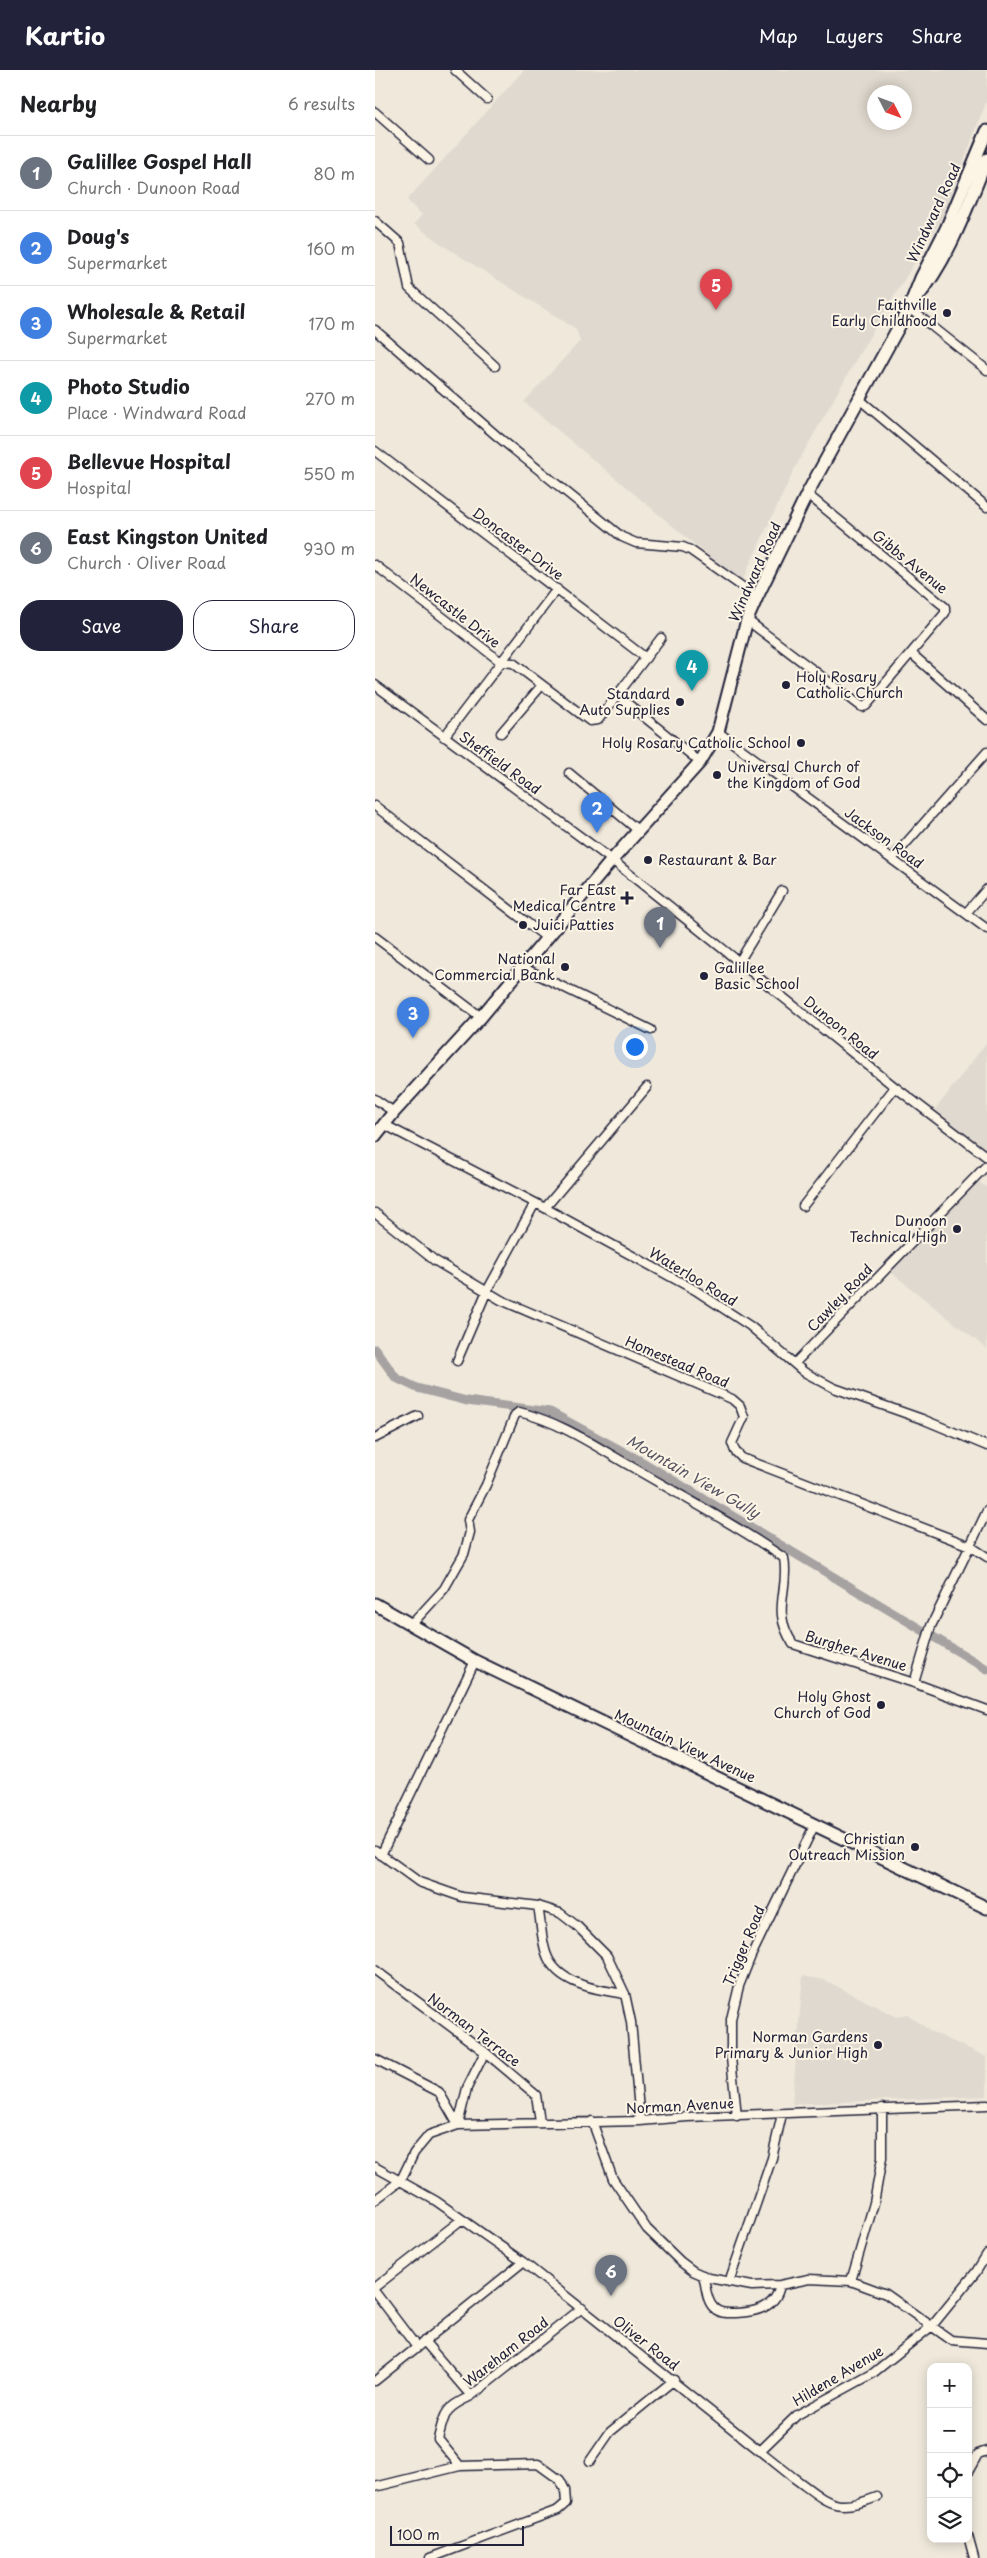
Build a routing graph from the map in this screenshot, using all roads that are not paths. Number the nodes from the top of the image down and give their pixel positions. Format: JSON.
{"nodes":[{"id":1,"x":455,"y":70,"type":"edge"},
{"id":2,"x":487,"y":99,"type":"dead end"},
{"id":3,"x":375,"y":112,"type":"edge"},
{"id":4,"x":987,"y":132,"type":"edge"},
{"id":5,"x":429,"y":160,"type":"dead end"},
{"id":6,"x":987,"y":160,"type":"edge"},
{"id":7,"x":375,"y":221,"type":"edge"},
{"id":8,"x":909,"y":308,"type":"junction"},
{"id":9,"x":375,"y":330,"type":"edge"},
{"id":10,"x":495,"y":366,"type":"dead end"},
{"id":11,"x":987,"y":370,"type":"edge"},
{"id":12,"x":858,"y":398,"type":"junction"},
{"id":13,"x":375,"y":451,"type":"edge"},
{"id":14,"x":807,"y":494,"type":"junction"},
{"id":15,"x":987,"y":507,"type":"edge"},
{"id":16,"x":375,"y":565,"type":"edge"},
{"id":17,"x":557,"y":589,"type":"junction"},
{"id":18,"x":757,"y":597,"type":"junction"},
{"id":19,"x":747,"y":620,"type":"junction"},
{"id":20,"x":661,"y":638,"type":"dead end"},
{"id":21,"x":912,"y":654,"type":"junction"},
{"id":22,"x":646,"y":658,"type":"junction"},
{"id":23,"x":501,"y":662,"type":"junction"},
{"id":24,"x":375,"y":684,"type":"edge"},
{"id":25,"x":542,"y":685,"type":"junction"},
{"id":26,"x":617,"y":695,"type":"junction"},
{"id":27,"x":987,"y":720,"type":"edge"},
{"id":28,"x":718,"y":732,"type":"junction"},
{"id":29,"x":501,"y":733,"type":"dead end"},
{"id":30,"x":444,"y":737,"type":"junction"},
{"id":31,"x":987,"y":752,"type":"edge"},
{"id":32,"x":700,"y":762,"type":"junction"},
{"id":33,"x":569,"y":773,"type":"dead end"},
{"id":34,"x":375,"y":806,"type":"edge"},
{"id":35,"x":639,"y":831,"type":"junction"},
{"id":36,"x":892,"y":858,"type":"junction"},
{"id":37,"x":612,"y":860,"type":"junction"},
{"id":38,"x":987,"y":889,"type":"edge"},
{"id":39,"x":782,"y":891,"type":"dead end"},
{"id":40,"x":966,"y":913,"type":"junction"},
{"id":41,"x":987,"y":929,"type":"edge"},
{"id":42,"x":375,"y":937,"type":"edge"},
{"id":43,"x":547,"y":938,"type":"junction"},
{"id":44,"x":739,"y":962,"type":"junction"},
{"id":45,"x":522,"y":967,"type":"junction"},
{"id":46,"x":481,"y":1017,"type":"junction"},
{"id":47,"x":651,"y":1030,"type":"dead end"},
{"id":48,"x":647,"y":1087,"type":"dead end"},
{"id":49,"x":895,"y":1088,"type":"junction"},
{"id":50,"x":375,"y":1099,"type":"edge"},
{"id":51,"x":394,"y":1112,"type":"junction"},
{"id":52,"x":385,"y":1125,"type":"junction"},
{"id":53,"x":375,"y":1136,"type":"edge"},
{"id":54,"x":987,"y":1157,"type":"edge"},
{"id":55,"x":987,"y":1165,"type":"edge"},
{"id":56,"x":535,"y":1203,"type":"junction"},
{"id":57,"x":803,"y":1206,"type":"dead end"},
{"id":58,"x":545,"y":1208,"type":"junction"},
{"id":59,"x":375,"y":1213,"type":"edge"},
{"id":60,"x":486,"y":1292,"type":"junction"},
{"id":61,"x":457,"y":1361,"type":"dead end"},
{"id":62,"x":795,"y":1363,"type":"junction"},
{"id":63,"x":418,"y":1416,"type":"dead end"},
{"id":64,"x":375,"y":1438,"type":"edge"},
{"id":65,"x":987,"y":1446,"type":"edge"},
{"id":66,"x":987,"y":1511,"type":"edge"},
{"id":67,"x":970,"y":1546,"type":"junction"},
{"id":68,"x":987,"y":1558,"type":"edge"},
{"id":69,"x":375,"y":1604,"type":"edge"},
{"id":70,"x":411,"y":1625,"type":"junction"},
{"id":71,"x":475,"y":1661,"type":"junction"},
{"id":72,"x":914,"y":1682,"type":"junction"},
{"id":73,"x":987,"y":1710,"type":"edge"},
{"id":74,"x":815,"y":1824,"type":"junction"},
{"id":75,"x":378,"y":1852,"type":"edge"},
{"id":76,"x":538,"y":1906,"type":"junction"},
{"id":77,"x":987,"y":1908,"type":"edge"},
{"id":78,"x":375,"y":1970,"type":"edge"},
{"id":79,"x":625,"y":1994,"type":"junction"},
{"id":80,"x":485,"y":2052,"type":"junction"},
{"id":81,"x":375,"y":2058,"type":"edge"},
{"id":82,"x":987,"y":2105,"type":"edge"},
{"id":83,"x":881,"y":2108,"type":"junction"},
{"id":84,"x":783,"y":2114,"type":"junction"},
{"id":85,"x":737,"y":2116,"type":"junction"},
{"id":86,"x":592,"y":2121,"type":"junction"},
{"id":87,"x":540,"y":2122,"type":"junction"},
{"id":88,"x":640,"y":2122,"type":"junction"},
{"id":89,"x":458,"y":2125,"type":"junction"},
{"id":90,"x":375,"y":2167,"type":"edge"},
{"id":91,"x":401,"y":2180,"type":"junction"},
{"id":92,"x":375,"y":2200,"type":"edge"},
{"id":93,"x":461,"y":2220,"type":"junction"},
{"id":94,"x":987,"y":2254,"type":"edge"},
{"id":95,"x":523,"y":2262,"type":"junction"},
{"id":96,"x":703,"y":2276,"type":"junction"},
{"id":97,"x":851,"y":2281,"type":"junction"},
{"id":98,"x":729,"y":2282,"type":"junction"},
{"id":99,"x":780,"y":2285,"type":"junction"},
{"id":100,"x":375,"y":2287,"type":"edge"},
{"id":101,"x":375,"y":2292,"type":"edge"},
{"id":102,"x":583,"y":2308,"type":"junction"},
{"id":103,"x":932,"y":2326,"type":"junction"},
{"id":104,"x":424,"y":2341,"type":"junction"},
{"id":105,"x":987,"y":2342,"type":"edge"},
{"id":106,"x":416,"y":2346,"type":"junction"},
{"id":107,"x":674,"y":2380,"type":"junction"},
{"id":108,"x":375,"y":2381,"type":"edge"},
{"id":109,"x":471,"y":2396,"type":"junction"},
{"id":110,"x":760,"y":2451,"type":"junction"},
{"id":111,"x":987,"y":2451,"type":"edge"},
{"id":112,"x":590,"y":2461,"type":"dead end"},
{"id":113,"x":972,"y":2465,"type":"edge"},
{"id":114,"x":460,"y":2466,"type":"junction"},
{"id":115,"x":375,"y":2486,"type":"edge"},
{"id":116,"x":877,"y":2497,"type":"dead end"},
{"id":117,"x":970,"y":2543,"type":"edge"},
{"id":118,"x":430,"y":2558,"type":"edge"},
{"id":119,"x":973,"y":2558,"type":"edge"}],
"edges":[{"from":1,"to":2,"type":"street"},
{"from":3,"to":5,"type":"street"},
{"from":4,"to":8,"type":"main road","name":"Windward Road"},
{"from":6,"to":8,"type":"main road","name":"Windward Road"},
{"from":7,"to":10,"type":"street"},
{"from":8,"to":11,"type":"street"},
{"from":8,"to":12,"type":"main road","name":"Windward Road"},
{"from":9,"to":18,"type":"street"},
{"from":12,"to":14,"type":"main road","name":"Windward Road"},
{"from":12,"to":15,"type":"street"},
{"from":13,"to":17,"type":"street","name":"Doncaster Drive"},
{"from":14,"to":18,"type":"main road","name":"Windward Road"},
{"from":14,"to":21,"type":"street","name":"Gibbs Avenue"},
{"from":16,"to":23,"type":"street","name":"Newcastle Drive"},
{"from":17,"to":22,"type":"street","name":"Doncaster Drive"},
{"from":17,"to":23,"type":"street"},
{"from":18,"to":19,"type":"main road","name":"Windward Road"},
{"from":19,"to":21,"type":"street","name":"Gibbs Avenue"},
{"from":19,"to":28,"type":"main road","name":"Windward Road"},
{"from":20,"to":22,"type":"street"},
{"from":21,"to":27,"type":"street"},
{"from":22,"to":26,"type":"street"},
{"from":23,"to":25,"type":"street","name":"Newcastle Drive"},
{"from":23,"to":30,"type":"street"},
{"from":24,"to":30,"type":"street","name":"Sheffield Road"},
{"from":25,"to":26,"type":"street","name":"Newcastle Drive"},
{"from":25,"to":29,"type":"street"},
{"from":26,"to":32,"type":"street"},
{"from":28,"to":32,"type":"main road","name":"Windward Road"},
{"from":28,"to":36,"type":"street","name":"Jackson Road"},
{"from":30,"to":37,"type":"street","name":"Sheffield Road"},
{"from":31,"to":36,"type":"street"},
{"from":32,"to":35,"type":"main road","name":"Windward Road"},
{"from":33,"to":35,"type":"street"},
{"from":34,"to":43,"type":"street"},
{"from":35,"to":37,"type":"main road","name":"Windward Road"},
{"from":36,"to":40,"type":"street","name":"Jackson Road"},
{"from":37,"to":43,"type":"main road","name":"Windward Road"},
{"from":37,"to":44,"type":"street","name":"Dunoon Road"},
{"from":38,"to":40,"type":"street"},
{"from":39,"to":44,"type":"street"},
{"from":40,"to":41,"type":"street","name":"Jackson Road"},
{"from":42,"to":46,"type":"street"},
{"from":43,"to":45,"type":"main road","name":"Windward Road"},
{"from":44,"to":49,"type":"street","name":"Dunoon Road"},
{"from":45,"to":46,"type":"main road","name":"Windward Road"},
{"from":45,"to":47,"type":"street"},
{"from":46,"to":51,"type":"main road","name":"Windward Road"},
{"from":48,"to":58,"type":"street"},
{"from":49,"to":54,"type":"street","name":"Dunoon Road"},
{"from":49,"to":57,"type":"street"},
{"from":50,"to":51,"type":"street"},
{"from":51,"to":52,"type":"main road","name":"Windward Road"},
{"from":52,"to":53,"type":"main road","name":"Windward Road"},
{"from":52,"to":56,"type":"street","name":"Waterloo Road"},
{"from":55,"to":62,"type":"street","name":"Cawley Road"},
{"from":56,"to":58,"type":"street","name":"Waterloo Road"},
{"from":56,"to":60,"type":"street"},
{"from":58,"to":62,"type":"street","name":"Waterloo Road"},
{"from":59,"to":60,"type":"street","name":"Homestead Road"},
{"from":60,"to":61,"type":"street"},
{"from":60,"to":67,"type":"street","name":"Homestead Road"},
{"from":62,"to":65,"type":"street","name":"Waterloo Road"},
{"from":63,"to":64,"type":"street"},
{"from":66,"to":67,"type":"street"},
{"from":67,"to":68,"type":"street","name":"Homestead Road"},
{"from":67,"to":72,"type":"street"},
{"from":69,"to":70,"type":"main road","name":"Mountain View Avenue"},
{"from":70,"to":71,"type":"main road","name":"Mountain View Avenue"},
{"from":70,"to":72,"type":"street","name":"Burgher Avenue"},
{"from":71,"to":74,"type":"main road","name":"Mountain View Avenue"},
{"from":71,"to":75,"type":"street"},
{"from":72,"to":73,"type":"street","name":"Burgher Avenue"},
{"from":74,"to":77,"type":"main road","name":"Mountain View Avenue"},
{"from":74,"to":85,"type":"street","name":"Trigger Road"},
{"from":75,"to":76,"type":"street"},
{"from":76,"to":79,"type":"street"},
{"from":76,"to":79,"type":"street"},
{"from":78,"to":80,"type":"street","name":"Norman Terrace"},
{"from":79,"to":88,"type":"street"},
{"from":80,"to":87,"type":"street","name":"Norman Terrace"},
{"from":80,"to":89,"type":"street"},
{"from":81,"to":89,"type":"street"},
{"from":82,"to":83,"type":"street","name":"Norman Avenue"},
{"from":83,"to":84,"type":"street","name":"Norman Avenue"},
{"from":83,"to":97,"type":"street"},
{"from":84,"to":85,"type":"street","name":"Norman Avenue"},
{"from":84,"to":98,"type":"street"},
{"from":85,"to":88,"type":"street","name":"Norman Avenue"},
{"from":86,"to":87,"type":"street","name":"Norman Avenue"},
{"from":86,"to":88,"type":"street","name":"Norman Avenue"},
{"from":86,"to":96,"type":"street"},
{"from":87,"to":89,"type":"street","name":"Norman Avenue"},
{"from":89,"to":91,"type":"street","name":"Norman Avenue"},
{"from":90,"to":91,"type":"street","name":"Oliver Road"},
{"from":91,"to":92,"type":"street"},
{"from":91,"to":93,"type":"street","name":"Oliver Road"},
{"from":93,"to":95,"type":"street","name":"Oliver Road"},
{"from":93,"to":100,"type":"street"},
{"from":94,"to":103,"type":"street","name":"Hildene Avenue"},
{"from":95,"to":102,"type":"street","name":"Oliver Road"},
{"from":95,"to":104,"type":"street"},
{"from":96,"to":98,"type":"street"},
{"from":96,"to":99,"type":"street"},
{"from":97,"to":99,"type":"street"},
{"from":97,"to":103,"type":"street"},
{"from":98,"to":99,"type":"street"},
{"from":101,"to":106,"type":"street"},
{"from":102,"to":107,"type":"street","name":"Oliver Road"},
{"from":102,"to":109,"type":"street","name":"Wareham Road"},
{"from":103,"to":105,"type":"street"},
{"from":103,"to":110,"type":"street","name":"Hildene Avenue"},
{"from":104,"to":106,"type":"street"},
{"from":104,"to":109,"type":"street"},
{"from":106,"to":108,"type":"street"},
{"from":107,"to":110,"type":"street","name":"Oliver Road"},
{"from":107,"to":112,"type":"street"},
{"from":109,"to":114,"type":"street","name":"Wareham Road"},
{"from":110,"to":116,"type":"street","name":"Oliver Road"},
{"from":111,"to":113,"type":"street"},
{"from":114,"to":115,"type":"street"},
{"from":114,"to":118,"type":"street"},
{"from":117,"to":119,"type":"street"}]}
